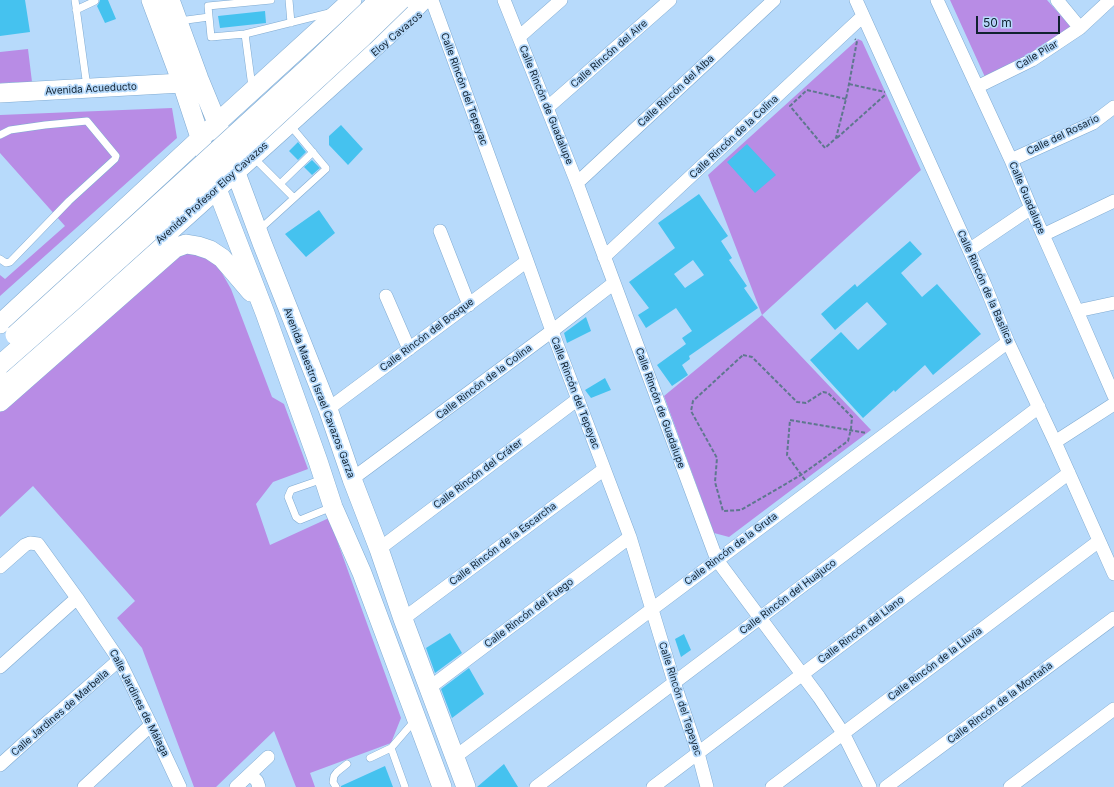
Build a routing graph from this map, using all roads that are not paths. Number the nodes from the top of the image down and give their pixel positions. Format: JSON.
{"nodes":[{"id":1,"x":75,"y":0,"type":"edge"},
{"id":2,"x":151,"y":0,"type":"edge"},
{"id":3,"x":170,"y":0,"type":"edge"},
{"id":4,"x":271,"y":0,"type":"edge"},
{"id":5,"x":289,"y":0,"type":"edge"},
{"id":6,"x":379,"y":0,"type":"edge"},
{"id":7,"x":401,"y":0,"type":"edge"},
{"id":8,"x":504,"y":0,"type":"edge"},
{"id":9,"x":561,"y":0,"type":"edge"},
{"id":10,"x":670,"y":0,"type":"edge"},
{"id":11,"x":774,"y":0,"type":"edge"},
{"id":12,"x":856,"y":0,"type":"edge"},
{"id":13,"x":937,"y":0,"type":"edge"},
{"id":14,"x":1057,"y":0,"type":"edge"},
{"id":15,"x":1110,"y":0,"type":"edge"},
{"id":16,"x":95,"y":1,"type":"edge"},
{"id":17,"x":431,"y":1,"type":"edge"},
{"id":18,"x":346,"y":5,"type":"edge"},
{"id":19,"x":76,"y":10,"type":"junction"},
{"id":20,"x":863,"y":16,"type":"junction"},
{"id":21,"x":209,"y":17,"type":"junction"},
{"id":22,"x":178,"y":21,"type":"junction"},
{"id":23,"x":291,"y":23,"type":"junction"},
{"id":24,"x":1080,"y":28,"type":"junction"},
{"id":25,"x":318,"y":32,"type":"junction"},
{"id":26,"x":245,"y":34,"type":"junction"},
{"id":27,"x":519,"y":37,"type":"junction"},
{"id":28,"x":287,"y":60,"type":"junction"},
{"id":29,"x":352,"y":68,"type":"junction"},
{"id":30,"x":182,"y":83,"type":"junction"},
{"id":31,"x":977,"y":87,"type":"junction"},
{"id":32,"x":87,"y":89,"type":"junction"},
{"id":33,"x":253,"y":91,"type":"junction"},
{"id":34,"x":0,"y":93,"type":"edge"},
{"id":35,"x":315,"y":101,"type":"junction"},
{"id":36,"x":1114,"y":107,"type":"edge"},
{"id":37,"x":547,"y":108,"type":"junction"},
{"id":38,"x":217,"y":123,"type":"junction"},
{"id":39,"x":289,"y":124,"type":"junction"},
{"id":40,"x":0,"y":135,"type":"edge"},
{"id":41,"x":200,"y":139,"type":"junction"},
{"id":42,"x":313,"y":152,"type":"junction"},
{"id":43,"x":253,"y":156,"type":"junction"},
{"id":44,"x":1011,"y":160,"type":"junction"},
{"id":45,"x":235,"y":172,"type":"junction"},
{"id":46,"x":577,"y":183,"type":"junction"},
{"id":47,"x":280,"y":184,"type":"junction"},
{"id":48,"x":217,"y":189,"type":"junction"},
{"id":49,"x":294,"y":198,"type":"junction"},
{"id":50,"x":1114,"y":201,"type":"edge"},
{"id":51,"x":131,"y":203,"type":"junction"},
{"id":52,"x":1030,"y":208,"type":"junction"},
{"id":53,"x":257,"y":231,"type":"junction"},
{"id":54,"x":440,"y":231,"type":"dead end"},
{"id":55,"x":94,"y":236,"type":"junction"},
{"id":56,"x":1043,"y":236,"type":"junction"},
{"id":57,"x":163,"y":237,"type":"junction"},
{"id":58,"x":969,"y":250,"type":"junction"},
{"id":59,"x":604,"y":257,"type":"junction"},
{"id":60,"x":0,"y":259,"type":"edge"},
{"id":61,"x":527,"y":261,"type":"junction"},
{"id":62,"x":119,"y":276,"type":"junction"},
{"id":63,"x":614,"y":283,"type":"junction"},
{"id":64,"x":386,"y":296,"type":"dead end"},
{"id":65,"x":1114,"y":303,"type":"edge"},
{"id":66,"x":468,"y":305,"type":"junction"},
{"id":67,"x":1078,"y":311,"type":"junction"},
{"id":68,"x":265,"y":313,"type":"junction"},
{"id":69,"x":7,"y":314,"type":"edge"},
{"id":70,"x":0,"y":324,"type":"edge"},
{"id":71,"x":552,"y":331,"type":"junction"},
{"id":72,"x":1008,"y":342,"type":"junction"},
{"id":73,"x":0,"y":349,"type":"edge"},
{"id":74,"x":409,"y":349,"type":"junction"},
{"id":75,"x":0,"y":365,"type":"edge"},
{"id":76,"x":1111,"y":382,"type":"edge"},
{"id":77,"x":0,"y":384,"type":"edge"},
{"id":78,"x":1114,"y":396,"type":"edge"},
{"id":79,"x":578,"y":399,"type":"junction"},
{"id":80,"x":0,"y":402,"type":"edge"},
{"id":81,"x":1114,"y":404,"type":"edge"},
{"id":82,"x":1039,"y":407,"type":"junction"},
{"id":83,"x":328,"y":409,"type":"junction"},
{"id":84,"x":1055,"y":442,"type":"junction"},
{"id":85,"x":318,"y":461,"type":"junction"},
{"id":86,"x":603,"y":470,"type":"junction"},
{"id":87,"x":1069,"y":473,"type":"junction"},
{"id":88,"x":323,"y":479,"type":"junction"},
{"id":89,"x":352,"y":480,"type":"junction"},
{"id":90,"x":333,"y":507,"type":"junction"},
{"id":91,"x":630,"y":537,"type":"junction"},
{"id":92,"x":1099,"y":541,"type":"junction"},
{"id":93,"x":379,"y":549,"type":"junction"},
{"id":94,"x":717,"y":560,"type":"junction"},
{"id":95,"x":0,"y":568,"type":"edge"},
{"id":96,"x":362,"y":573,"type":"junction"},
{"id":97,"x":1114,"y":574,"type":"edge"},
{"id":98,"x":77,"y":598,"type":"junction"},
{"id":99,"x":652,"y":608,"type":"junction"},
{"id":100,"x":1114,"y":618,"type":"edge"},
{"id":101,"x":403,"y":619,"type":"junction"},
{"id":102,"x":761,"y":619,"type":"junction"},
{"id":103,"x":120,"y":660,"type":"junction"},
{"id":104,"x":0,"y":668,"type":"edge"},
{"id":105,"x":803,"y":674,"type":"junction"},
{"id":106,"x":674,"y":682,"type":"junction"},
{"id":107,"x":429,"y":688,"type":"junction"},
{"id":108,"x":1114,"y":709,"type":"edge"},
{"id":109,"x":416,"y":719,"type":"junction"},
{"id":110,"x":151,"y":725,"type":"junction"},
{"id":111,"x":843,"y":733,"type":"junction"},
{"id":112,"x":391,"y":748,"type":"junction"},
{"id":113,"x":698,"y":753,"type":"junction"},
{"id":114,"x":268,"y":757,"type":"dead end"},
{"id":115,"x":454,"y":757,"type":"junction"},
{"id":116,"x":370,"y":758,"type":"dead end"},
{"id":117,"x":347,"y":764,"type":"dead end"},
{"id":118,"x":0,"y":765,"type":"edge"},
{"id":119,"x":250,"y":774,"type":"junction"},
{"id":120,"x":84,"y":787,"type":"edge"},
{"id":121,"x":180,"y":787,"type":"edge"},
{"id":122,"x":236,"y":787,"type":"edge"},
{"id":123,"x":259,"y":787,"type":"edge"},
{"id":124,"x":336,"y":787,"type":"edge"},
{"id":125,"x":405,"y":787,"type":"edge"},
{"id":126,"x":442,"y":787,"type":"edge"},
{"id":127,"x":466,"y":787,"type":"edge"},
{"id":128,"x":536,"y":787,"type":"edge"},
{"id":129,"x":653,"y":787,"type":"edge"},
{"id":130,"x":707,"y":787,"type":"edge"},
{"id":131,"x":772,"y":787,"type":"edge"},
{"id":132,"x":870,"y":787,"type":"edge"},
{"id":133,"x":886,"y":787,"type":"edge"},
{"id":134,"x":1010,"y":787,"type":"edge"}],
"edges":[{"from":1,"to":19,"type":"lane"},
{"from":2,"to":30,"type":"main road"},
{"from":3,"to":22,"type":"main road","name":"Avenida Maestro Israel Cavazos Garza"},
{"from":4,"to":21,"type":"lane"},
{"from":5,"to":23,"type":"lane"},
{"from":6,"to":73,"type":"main road","bridge":true},
{"from":7,"to":75,"type":"main road","name":"Avenida Profesor Eloy Cavazos","bridge":true},
{"from":8,"to":27,"type":"street","name":"Calle Rincón de Guadalupe"},
{"from":9,"to":27,"type":"street"},
{"from":10,"to":37,"type":"street","name":"Calle Rincón del Aire"},
{"from":11,"to":46,"type":"street","name":"Calle Rincón del Alba"},
{"from":12,"to":20,"type":"street","name":"Calle Rincón de la Basílica"},
{"from":13,"to":31,"type":"street","name":"Calle Guadalupe"},
{"from":14,"to":24,"type":"street"},
{"from":15,"to":24,"type":"street","name":"Calle Pilar"},
{"from":16,"to":19,"type":"lane"},
{"from":17,"to":29,"type":"main road","name":"Avenida Profesor Eloy Cavazos"},
{"from":17,"to":61,"type":"street","name":"Calle Rincón del Tepeyac"},
{"from":18,"to":23,"type":"lane"},
{"from":18,"to":25,"type":"main road"},
{"from":19,"to":32,"type":"lane"},
{"from":20,"to":58,"type":"street","name":"Calle Rincón de la Basílica"},
{"from":20,"to":59,"type":"street","name":"Calle Rincón de la Colina"},
{"from":21,"to":22,"type":"lane"},
{"from":21,"to":26,"type":"lane"},
{"from":22,"to":38,"type":"main road","name":"Avenida Maestro Israel Cavazos Garza"},
{"from":23,"to":26,"type":"lane"},
{"from":24,"to":31,"type":"street","name":"Calle Pilar"},
{"from":25,"to":28,"type":"main road"},
{"from":25,"to":29,"type":"main road"},
{"from":26,"to":33,"type":"lane"},
{"from":27,"to":37,"type":"street","name":"Calle Rincón de Guadalupe"},
{"from":28,"to":33,"type":"main road"},
{"from":28,"to":35,"type":"main road"},
{"from":29,"to":35,"type":"main road","name":"Avenida Profesor Eloy Cavazos"},
{"from":30,"to":32,"type":"main road","name":"Avenida Acueducto"},
{"from":30,"to":41,"type":"main road"},
{"from":31,"to":44,"type":"street","name":"Calle Guadalupe"},
{"from":32,"to":34,"type":"main road","name":"Avenida Acueducto"},
{"from":33,"to":38,"type":"main road"},
{"from":35,"to":39,"type":"main road","name":"Avenida Profesor Eloy Cavazos"},
{"from":36,"to":44,"type":"street","name":"Calle del Rosario"},
{"from":37,"to":46,"type":"street","name":"Calle Rincón de Guadalupe"},
{"from":38,"to":41,"type":"main road"},
{"from":38,"to":45,"type":"main road","name":"Avenida Maestro Israel Cavazos Garza"},
{"from":39,"to":42,"type":"lane"},
{"from":39,"to":43,"type":"main road","name":"Avenida Profesor Eloy Cavazos"},
{"from":40,"to":60,"type":"lane"},
{"from":41,"to":48,"type":"main road"},
{"from":41,"to":51,"type":"main road"},
{"from":42,"to":47,"type":"lane"},
{"from":42,"to":49,"type":"lane"},
{"from":43,"to":45,"type":"main road","name":"Avenida Profesor Eloy Cavazos"},
{"from":43,"to":47,"type":"lane"},
{"from":44,"to":52,"type":"street","name":"Calle Guadalupe"},
{"from":45,"to":48,"type":"main road","name":"Avenida Profesor Eloy Cavazos"},
{"from":45,"to":53,"type":"main road","name":"Avenida Maestro Israel Cavazos Garza"},
{"from":46,"to":59,"type":"street","name":"Calle Rincón de Guadalupe"},
{"from":47,"to":49,"type":"lane"},
{"from":48,"to":57,"type":"main road","name":"Avenida Profesor Eloy Cavazos"},
{"from":48,"to":68,"type":"main road"},
{"from":49,"to":53,"type":"lane"},
{"from":50,"to":56,"type":"street"},
{"from":51,"to":55,"type":"main road"},
{"from":51,"to":57,"type":"main road"},
{"from":52,"to":56,"type":"street","name":"Calle Guadalupe"},
{"from":52,"to":58,"type":"street"},
{"from":53,"to":83,"type":"main road","name":"Avenida Maestro Israel Cavazos Garza"},
{"from":54,"to":66,"type":"street"},
{"from":55,"to":62,"type":"main road"},
{"from":55,"to":69,"type":"main road"},
{"from":56,"to":67,"type":"street","name":"Calle Guadalupe"},
{"from":57,"to":62,"type":"main road","name":"Avenida Profesor Eloy Cavazos"},
{"from":58,"to":72,"type":"street","name":"Calle Rincón de la Basílica"},
{"from":59,"to":63,"type":"street","name":"Calle Rincón de Guadalupe"},
{"from":61,"to":66,"type":"street","name":"Calle Rincón del Bosque"},
{"from":61,"to":71,"type":"street","name":"Calle Rincón del Tepeyac"},
{"from":62,"to":77,"type":"main road","name":"Avenida Profesor Eloy Cavazos"},
{"from":63,"to":71,"type":"street","name":"Calle Rincón de la Colina"},
{"from":63,"to":94,"type":"street","name":"Calle Rincón de Guadalupe"},
{"from":64,"to":74,"type":"street"},
{"from":65,"to":67,"type":"street"},
{"from":66,"to":74,"type":"street","name":"Calle Rincón del Bosque"},
{"from":67,"to":76,"type":"street","name":"Calle Guadalupe"},
{"from":68,"to":80,"type":"main road"},
{"from":68,"to":85,"type":"main road"},
{"from":69,"to":70,"type":"main road"},
{"from":71,"to":79,"type":"street","name":"Calle Rincón del Tepeyac"},
{"from":71,"to":89,"type":"street","name":"Calle Rincón de la Colina"},
{"from":72,"to":82,"type":"street","name":"Calle Rincón de la Basílica"},
{"from":72,"to":94,"type":"street","name":"Calle Rincón de la Gruta"},
{"from":74,"to":83,"type":"street","name":"Calle Rincón del Bosque"},
{"from":76,"to":78,"type":"street","name":"Calle Guadalupe"},
{"from":79,"to":86,"type":"street","name":"Calle Rincón del Tepeyac"},
{"from":79,"to":93,"type":"street","name":"Calle Rincón del Cráter"},
{"from":81,"to":84,"type":"street"},
{"from":82,"to":84,"type":"street","name":"Calle Rincón de la Basílica"},
{"from":82,"to":102,"type":"street","name":"Calle Rincón del Huajuco"},
{"from":83,"to":89,"type":"main road","name":"Avenida Maestro Israel Cavazos Garza"},
{"from":84,"to":87,"type":"street","name":"Calle Rincón de la Basílica"},
{"from":85,"to":88,"type":"main road"},
{"from":85,"to":93,"type":"main road"},
{"from":86,"to":91,"type":"street","name":"Calle Rincón del Tepeyac"},
{"from":86,"to":101,"type":"street","name":"Calle Rincón de la Escarcha"},
{"from":87,"to":92,"type":"street","name":"Calle Rincón de la Basílica"},
{"from":87,"to":105,"type":"street","name":"Calle Rincón del Llano"},
{"from":88,"to":90,"type":"main road"},
{"from":88,"to":90,"type":"lane"},
{"from":89,"to":93,"type":"main road","name":"Avenida Maestro Israel Cavazos Garza"},
{"from":90,"to":96,"type":"main road"},
{"from":91,"to":99,"type":"street","name":"Calle Rincón del Tepeyac"},
{"from":91,"to":107,"type":"street","name":"Calle Rincón del Fuego"},
{"from":92,"to":97,"type":"street","name":"Calle Rincón de la Basílica"},
{"from":92,"to":111,"type":"street","name":"Calle Rincón de la Lluvia"},
{"from":93,"to":101,"type":"main road","name":"Avenida Maestro Israel Cavazos Garza"},
{"from":94,"to":99,"type":"street","name":"Calle Rincón de la Gruta"},
{"from":94,"to":102,"type":"street","name":"Calle Rincón de Guadalupe"},
{"from":95,"to":98,"type":"street","name":"Calle Jardines de Málaga"},
{"from":96,"to":101,"type":"main road"},
{"from":96,"to":109,"type":"main road"},
{"from":98,"to":103,"type":"street","name":"Calle Jardines de Málaga"},
{"from":98,"to":104,"type":"street"},
{"from":99,"to":106,"type":"street","name":"Calle Rincón del Tepeyac"},
{"from":99,"to":115,"type":"street","name":"Calle Rincón de la Gruta"},
{"from":100,"to":133,"type":"street","name":"Calle Rincón de la Montaña"},
{"from":101,"to":107,"type":"main road","name":"Avenida Maestro Israel Cavazos Garza"},
{"from":102,"to":105,"type":"street","name":"Calle Rincón de Guadalupe"},
{"from":102,"to":106,"type":"street","name":"Calle Rincón del Huajuco"},
{"from":103,"to":110,"type":"street","name":"Calle Jardines de Málaga"},
{"from":103,"to":118,"type":"street","name":"Calle Jardines de Marbella"},
{"from":105,"to":111,"type":"street","name":"Calle Rincón de Guadalupe"},
{"from":105,"to":113,"type":"street","name":"Calle Rincón del Llano"},
{"from":106,"to":113,"type":"street","name":"Calle Rincón del Tepeyac"},
{"from":106,"to":128,"type":"street","name":"Calle Rincón del Huajuco"},
{"from":107,"to":115,"type":"main road","name":"Avenida Maestro Israel Cavazos Garza"},
{"from":108,"to":134,"type":"street"},
{"from":109,"to":112,"type":"lane"},
{"from":109,"to":126,"type":"main road"},
{"from":110,"to":120,"type":"street"},
{"from":110,"to":121,"type":"street","name":"Calle Jardines de Málaga"},
{"from":111,"to":131,"type":"street","name":"Calle Rincón de la Lluvia"},
{"from":111,"to":132,"type":"street","name":"Calle Rincón de Guadalupe"},
{"from":112,"to":116,"type":"lane"},
{"from":112,"to":125,"type":"lane"},
{"from":113,"to":129,"type":"street","name":"Calle Rincón del Llano"},
{"from":113,"to":130,"type":"street","name":"Calle Rincón del Tepeyac"},
{"from":114,"to":119,"type":"street"},
{"from":115,"to":127,"type":"main road","name":"Avenida Maestro Israel Cavazos Garza"},
{"from":117,"to":124,"type":"lane"},
{"from":119,"to":122,"type":"street"},
{"from":119,"to":123,"type":"street"}]}
